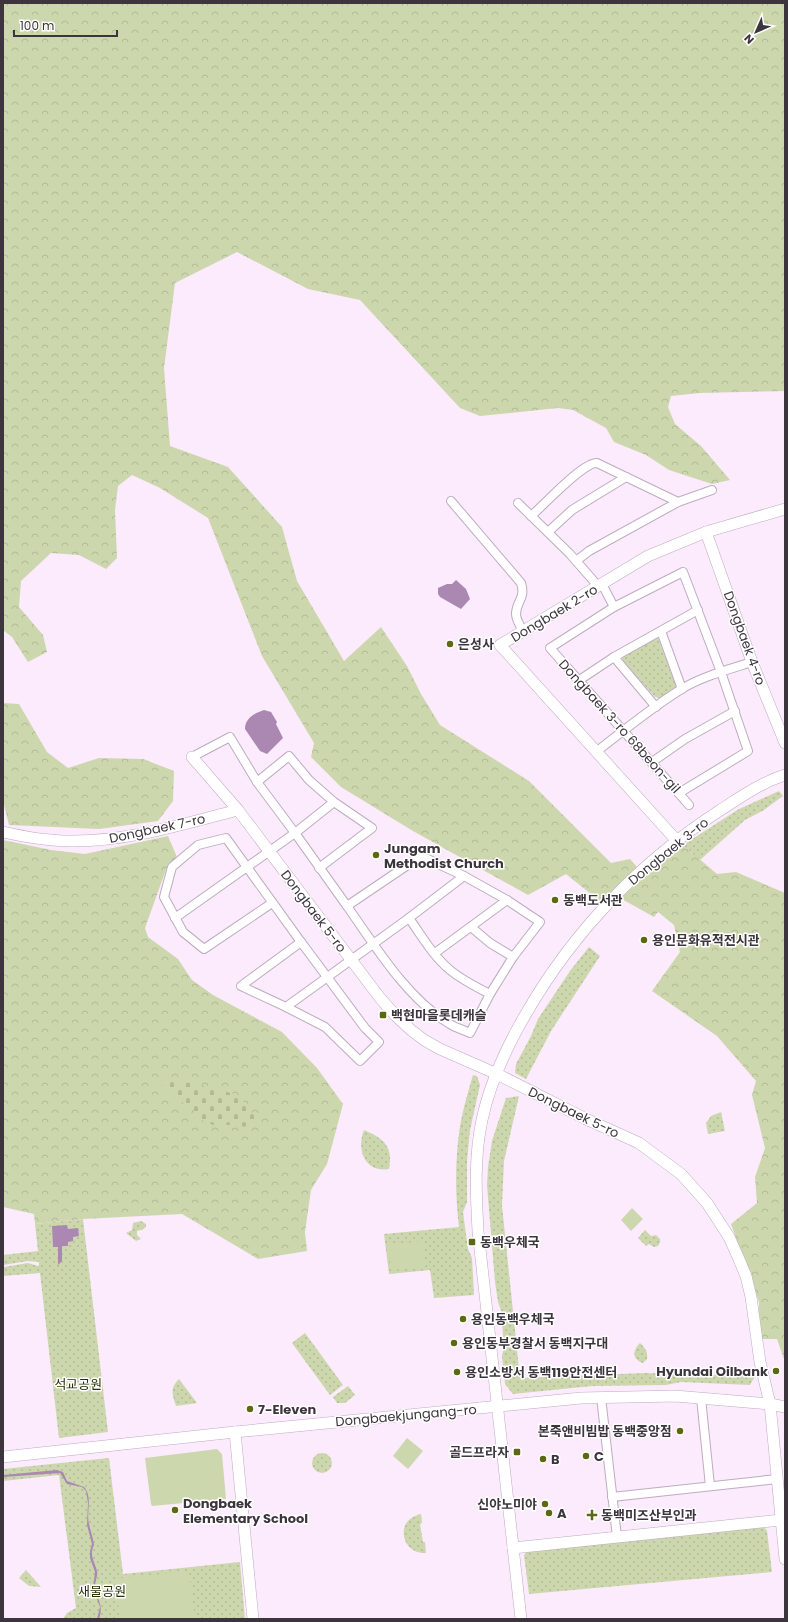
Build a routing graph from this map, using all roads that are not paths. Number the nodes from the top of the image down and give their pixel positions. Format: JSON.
{"nodes":[{"id":1,"x":626,"y":477,"type":"junction"},
{"id":2,"x":712,"y":490,"type":"dead end"},
{"id":3,"x":451,"y":501,"type":"dead end"},
{"id":4,"x":678,"y":502,"type":"junction"},
{"id":5,"x":518,"y":503,"type":"dead end"},
{"id":6,"x":785,"y":509,"type":"edge"},
{"id":7,"x":532,"y":516,"type":"junction"},
{"id":8,"x":548,"y":532,"type":"junction"},
{"id":9,"x":706,"y":532,"type":"junction"},
{"id":10,"x":576,"y":561,"type":"junction"},
{"id":11,"x":600,"y":585,"type":"junction"},
{"id":12,"x":614,"y":607,"type":"junction"},
{"id":13,"x":698,"y":610,"type":"junction"},
{"id":14,"x":523,"y":631,"type":"junction"},
{"id":15,"x":661,"y":631,"type":"junction"},
{"id":16,"x":614,"y":657,"type":"junction"},
{"id":17,"x":752,"y":662,"type":"junction"},
{"id":18,"x":721,"y":672,"type":"junction"},
{"id":19,"x":578,"y":681,"type":"junction"},
{"id":20,"x":682,"y":689,"type":"junction"},
{"id":21,"x":656,"y":707,"type":"junction"},
{"id":22,"x":735,"y":711,"type":"junction"},
{"id":23,"x":623,"y":730,"type":"junction"},
{"id":24,"x":785,"y":743,"type":"edge"},
{"id":25,"x":596,"y":752,"type":"junction"},
{"id":26,"x":192,"y":757,"type":"joint"},
{"id":27,"x":652,"y":762,"type":"junction"},
{"id":28,"x":785,"y":776,"type":"edge"},
{"id":29,"x":257,"y":782,"type":"junction"},
{"id":30,"x":679,"y":793,"type":"junction"},
{"id":31,"x":334,"y":802,"type":"junction"},
{"id":32,"x":689,"y":805,"type":"dead end"},
{"id":33,"x":238,"y":810,"type":"junction"},
{"id":34,"x":3,"y":832,"type":"edge"},
{"id":35,"x":295,"y":833,"type":"junction"},
{"id":36,"x":677,"y":841,"type":"junction"},
{"id":37,"x":269,"y":851,"type":"junction"},
{"id":38,"x":248,"y":867,"type":"junction"},
{"id":39,"x":319,"y":868,"type":"junction"},
{"id":40,"x":464,"y":876,"type":"junction"},
{"id":41,"x":507,"y":900,"type":"junction"},
{"id":42,"x":272,"y":903,"type":"junction"},
{"id":43,"x":347,"y":906,"type":"junction"},
{"id":44,"x":175,"y":918,"type":"junction"},
{"id":45,"x":409,"y":918,"type":"junction"},
{"id":46,"x":471,"y":927,"type":"junction"},
{"id":47,"x":301,"y":942,"type":"junction"},
{"id":48,"x":373,"y":943,"type":"junction"},
{"id":49,"x":434,"y":953,"type":"junction"},
{"id":50,"x":513,"y":957,"type":"junction"},
{"id":51,"x":350,"y":959,"type":"junction"},
{"id":52,"x":327,"y":977,"type":"junction"},
{"id":53,"x":490,"y":994,"type":"junction"},
{"id":54,"x":286,"y":1006,"type":"junction"},
{"id":55,"x":497,"y":1074,"type":"junction"},
{"id":56,"x":601,"y":1397,"type":"junction"},
{"id":57,"x":701,"y":1398,"type":"junction"},
{"id":58,"x":770,"y":1404,"type":"junction"},
{"id":59,"x":496,"y":1407,"type":"junction"},
{"id":60,"x":785,"y":1407,"type":"edge"},
{"id":61,"x":235,"y":1432,"type":"junction"},
{"id":62,"x":3,"y":1457,"type":"edge"},
{"id":63,"x":777,"y":1479,"type":"junction"},
{"id":64,"x":710,"y":1486,"type":"junction"},
{"id":65,"x":612,"y":1497,"type":"junction"},
{"id":66,"x":781,"y":1520,"type":"junction"},
{"id":67,"x":616,"y":1537,"type":"junction"},
{"id":68,"x":513,"y":1548,"type":"junction"},
{"id":69,"x":785,"y":1559,"type":"edge"},
{"id":70,"x":253,"y":1619,"type":"edge"},
{"id":71,"x":521,"y":1619,"type":"edge"}],
"edges":[{"from":1,"to":4,"type":"street"},
{"from":1,"to":7,"type":"street"},
{"from":1,"to":8,"type":"street"},
{"from":2,"to":4,"type":"street"},
{"from":3,"to":14,"type":"street"},
{"from":4,"to":10,"type":"street"},
{"from":5,"to":7,"type":"street"},
{"from":6,"to":9,"type":"street","name":"Dongbaek 2-ro"},
{"from":7,"to":8,"type":"street"},
{"from":8,"to":10,"type":"street"},
{"from":9,"to":11,"type":"street","name":"Dongbaek 2-ro"},
{"from":9,"to":17,"type":"street","name":"Dongbaek 4-ro"},
{"from":10,"to":11,"type":"street"},
{"from":11,"to":12,"type":"street"},
{"from":11,"to":14,"type":"street","name":"Dongbaek 2-ro"},
{"from":12,"to":13,"type":"street"},
{"from":12,"to":19,"type":"street","name":"Dongbaek 3-ro 68beon-gil"},
{"from":13,"to":15,"type":"street"},
{"from":13,"to":18,"type":"street"},
{"from":14,"to":25,"type":"street","name":"Dongbaek 2-ro"},
{"from":15,"to":16,"type":"street"},
{"from":15,"to":20,"type":"street"},
{"from":16,"to":19,"type":"street"},
{"from":16,"to":21,"type":"street"},
{"from":17,"to":18,"type":"street"},
{"from":17,"to":24,"type":"street","name":"Dongbaek 4-ro"},
{"from":18,"to":20,"type":"street"},
{"from":18,"to":22,"type":"street"},
{"from":19,"to":23,"type":"street","name":"Dongbaek 3-ro 68beon-gil"},
{"from":20,"to":21,"type":"street"},
{"from":21,"to":23,"type":"street"},
{"from":22,"to":27,"type":"street"},
{"from":22,"to":30,"type":"street"},
{"from":23,"to":25,"type":"street"},
{"from":23,"to":27,"type":"street","name":"Dongbaek 3-ro 68beon-gil"},
{"from":25,"to":36,"type":"street","name":"Dongbaek 2-ro"},
{"from":26,"to":29,"type":"street"},
{"from":26,"to":33,"type":"street","name":"Dongbaek 5-ro"},
{"from":27,"to":30,"type":"street","name":"Dongbaek 3-ro 68beon-gil"},
{"from":28,"to":36,"type":"street","name":"Dongbaek 3-ro"},
{"from":29,"to":31,"type":"street"},
{"from":29,"to":35,"type":"street"},
{"from":30,"to":32,"type":"street","name":"Dongbaek 3-ro 68beon-gil"},
{"from":31,"to":35,"type":"street"},
{"from":31,"to":39,"type":"street"},
{"from":33,"to":34,"type":"street","name":"Dongbaek 7-ro"},
{"from":33,"to":37,"type":"street","name":"Dongbaek 5-ro"},
{"from":35,"to":37,"type":"street"},
{"from":35,"to":39,"type":"street"},
{"from":36,"to":55,"type":"street","name":"Dongbaek 3-ro"},
{"from":37,"to":38,"type":"street"},
{"from":37,"to":51,"type":"street","name":"Dongbaek 5-ro"},
{"from":38,"to":42,"type":"street"},
{"from":38,"to":44,"type":"street"},
{"from":38,"to":44,"type":"street"},
{"from":39,"to":43,"type":"street"},
{"from":40,"to":41,"type":"street"},
{"from":40,"to":43,"type":"street"},
{"from":40,"to":45,"type":"street"},
{"from":41,"to":46,"type":"street"},
{"from":41,"to":50,"type":"street"},
{"from":42,"to":44,"type":"street"},
{"from":42,"to":47,"type":"street"},
{"from":43,"to":48,"type":"street"},
{"from":45,"to":48,"type":"street"},
{"from":45,"to":49,"type":"street"},
{"from":46,"to":49,"type":"street"},
{"from":46,"to":50,"type":"street"},
{"from":47,"to":52,"type":"street"},
{"from":47,"to":54,"type":"street"},
{"from":48,"to":51,"type":"street"},
{"from":48,"to":53,"type":"street"},
{"from":49,"to":53,"type":"street"},
{"from":50,"to":53,"type":"street"},
{"from":51,"to":52,"type":"street"},
{"from":51,"to":55,"type":"street","name":"Dongbaek 5-ro"},
{"from":52,"to":54,"type":"street"},
{"from":52,"to":54,"type":"street"},
{"from":55,"to":58,"type":"street","name":"Dongbaek 5-ro"},
{"from":55,"to":59,"type":"street","name":"Dongbaek 3-ro"},
{"from":56,"to":57,"type":"street","name":"Dongbaekjungang-ro"},
{"from":56,"to":59,"type":"street","name":"Dongbaekjungang-ro"},
{"from":56,"to":65,"type":"street"},
{"from":57,"to":58,"type":"street","name":"Dongbaekjungang-ro"},
{"from":57,"to":64,"type":"street"},
{"from":58,"to":60,"type":"street","name":"Dongbaekjungang-ro"},
{"from":58,"to":63,"type":"street","name":"Dongbaek 5-ro"},
{"from":59,"to":61,"type":"street","name":"Dongbaekjungang-ro"},
{"from":59,"to":68,"type":"street","name":"Dongbaek 3-ro"},
{"from":61,"to":62,"type":"street","name":"Dongbaekjungang-ro"},
{"from":61,"to":70,"type":"street"},
{"from":63,"to":64,"type":"street"},
{"from":63,"to":66,"type":"street","name":"Dongbaek 5-ro"},
{"from":64,"to":65,"type":"street"},
{"from":65,"to":67,"type":"street"},
{"from":66,"to":67,"type":"street"},
{"from":66,"to":69,"type":"street","name":"Dongbaek 5-ro"},
{"from":67,"to":68,"type":"street"},
{"from":68,"to":71,"type":"street","name":"Dongbaek 3-ro"}]}
